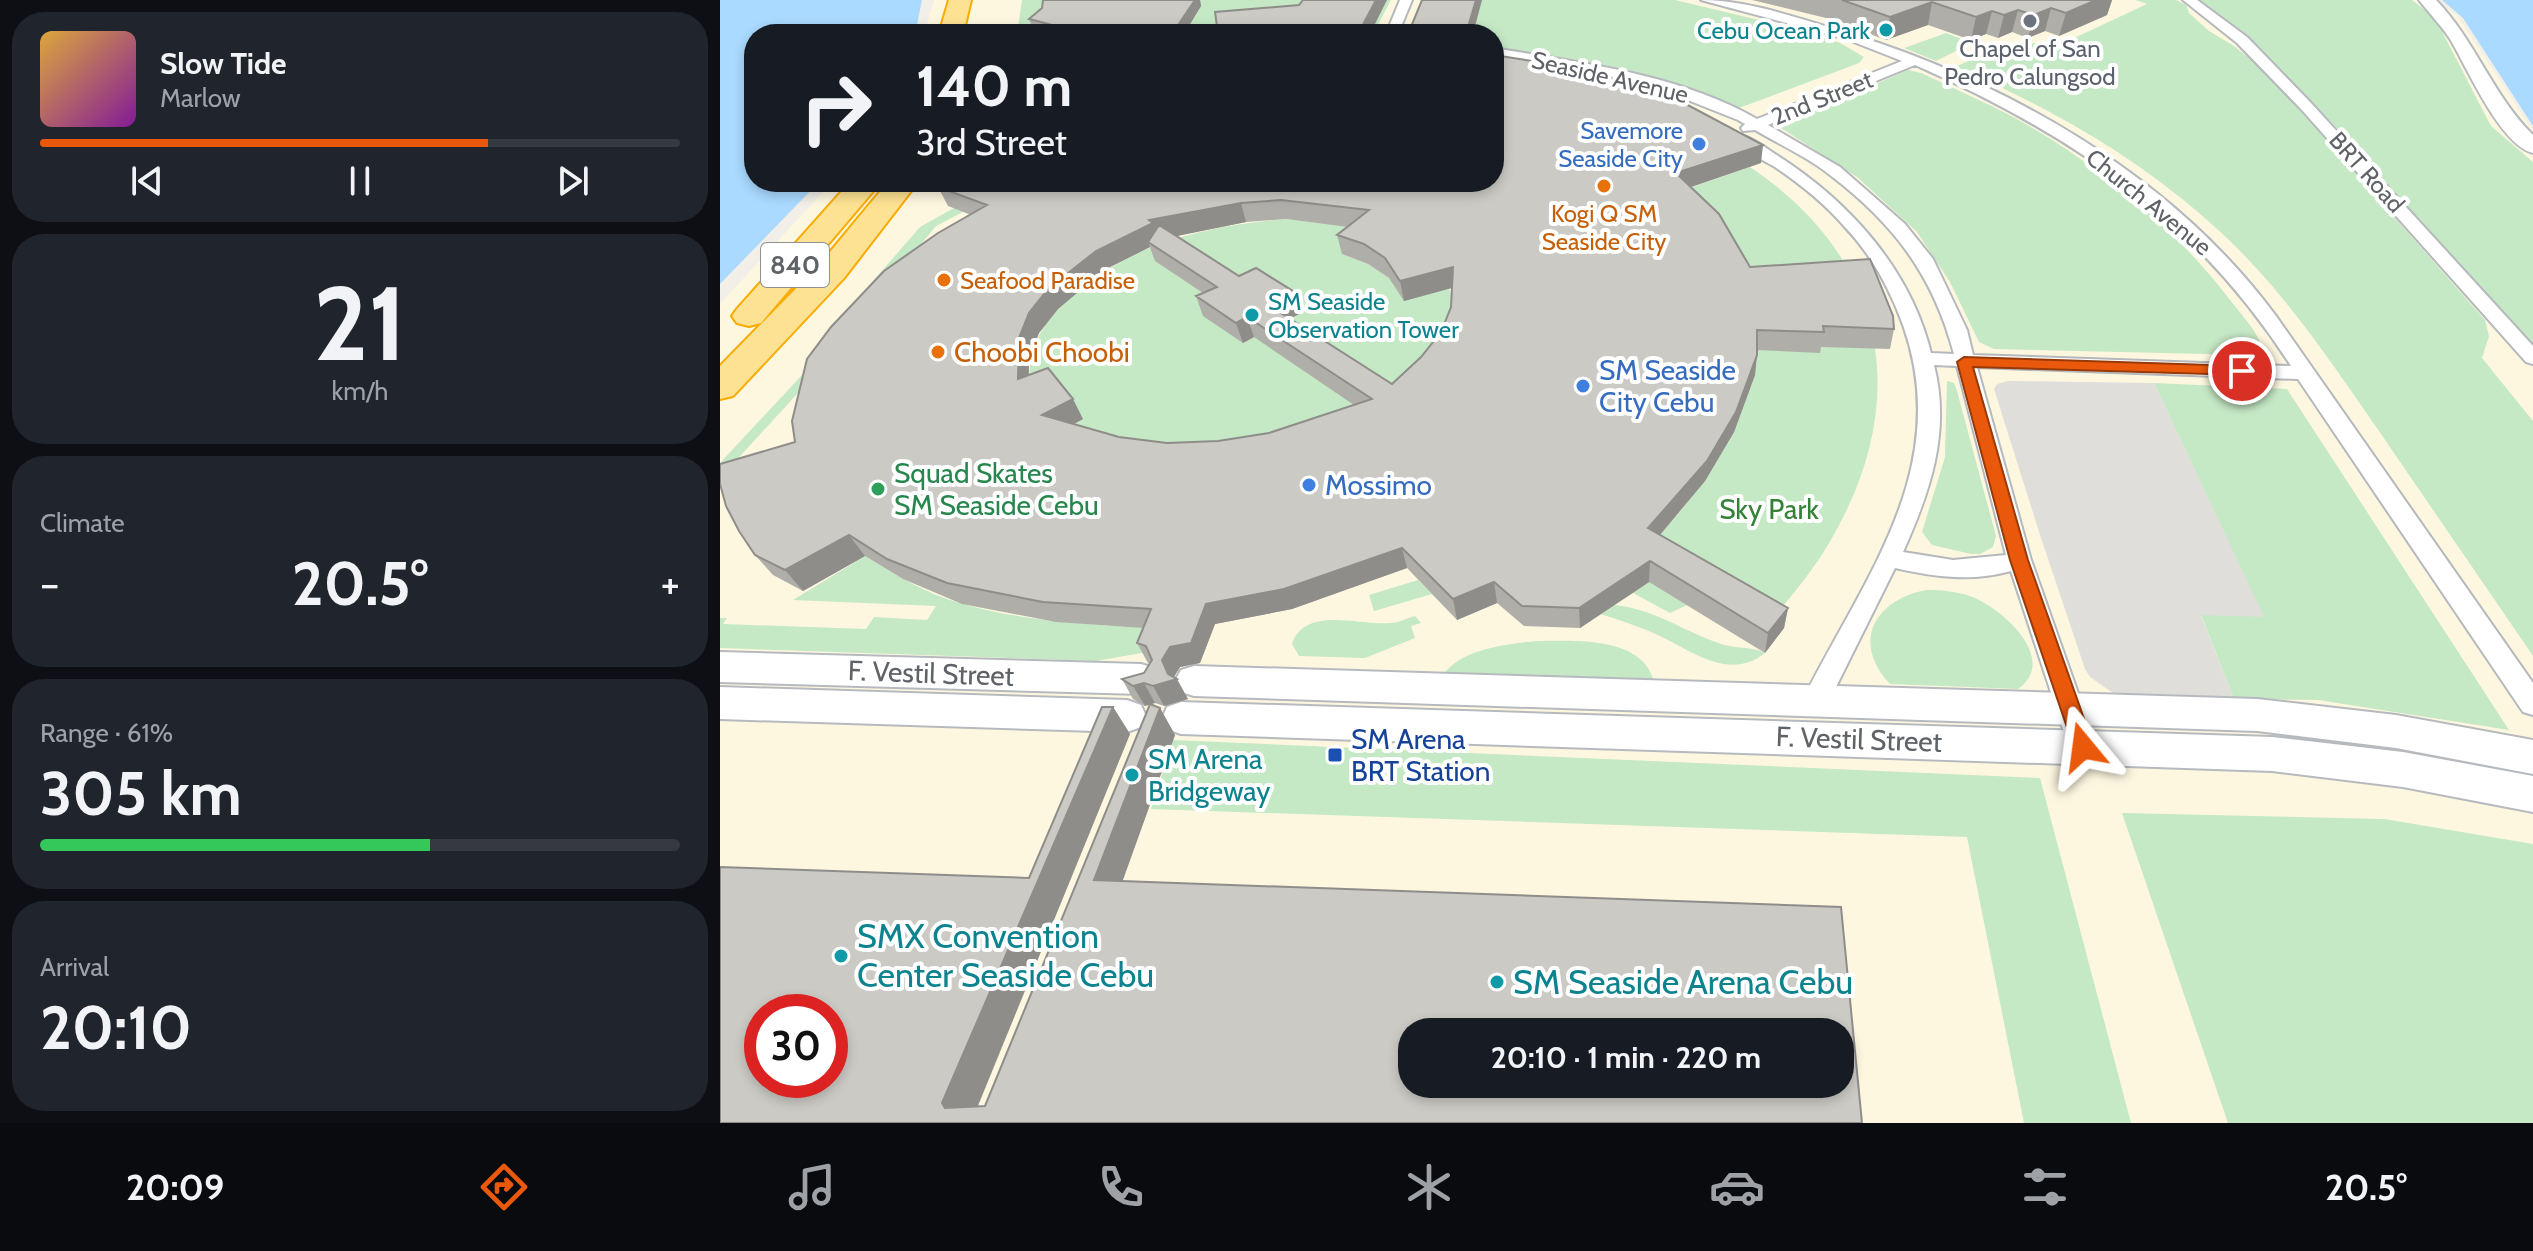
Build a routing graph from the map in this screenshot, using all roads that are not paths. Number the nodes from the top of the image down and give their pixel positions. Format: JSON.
{"nodes":[{"id":1,"x":960,"y":0,"type":"edge"},
{"id":2,"x":1406,"y":0,"type":"edge"},
{"id":3,"x":1707,"y":0,"type":"edge"},
{"id":4,"x":2189,"y":0,"type":"edge"},
{"id":5,"x":2427,"y":0,"type":"edge"},
{"id":6,"x":954,"y":24,"type":"edge"},
{"id":7,"x":1396,"y":24,"type":"edge"},
{"id":8,"x":1504,"y":54,"type":"edge"},
{"id":9,"x":1904,"y":58,"type":"junction"},
{"id":10,"x":1504,"y":67,"type":"edge"},
{"id":11,"x":1656,"y":102,"type":"edge"},
{"id":12,"x":1750,"y":120,"type":"junction"},
{"id":13,"x":2533,"y":147,"type":"edge"},
{"id":14,"x":857,"y":192,"type":"edge"},
{"id":15,"x":895,"y":192,"type":"edge"},
{"id":16,"x":720,"y":345,"type":"edge"},
{"id":17,"x":2533,"y":358,"type":"edge"},
{"id":18,"x":1924,"y":359,"type":"junction"},
{"id":19,"x":1964,"y":362,"type":"junction"},
{"id":20,"x":2305,"y":373,"type":"junction"},
{"id":21,"x":720,"y":388,"type":"edge"},
{"id":22,"x":1888,"y":558,"type":"junction"},
{"id":23,"x":2019,"y":560,"type":"junction"},
{"id":24,"x":720,"y":667,"type":"edge"},
{"id":25,"x":1141,"y":679,"type":"edge"},
{"id":26,"x":1194,"y":681,"type":"dead end"},
{"id":27,"x":1816,"y":699,"type":"junction"},
{"id":28,"x":720,"y":703,"type":"edge"},
{"id":29,"x":2533,"y":704,"type":"edge"},
{"id":30,"x":2072,"y":707,"type":"junction"},
{"id":31,"x":2083,"y":747,"type":"junction"},
{"id":32,"x":2533,"y":757,"type":"edge"},
{"id":33,"x":2533,"y":794,"type":"edge"}],
"edges":[{"from":1,"to":6,"type":"highway"},
{"from":2,"to":7,"type":"street"},
{"from":3,"to":9,"type":"street","name":"Church Avenue"},
{"from":4,"to":17,"type":"street","name":"BRT Road"},
{"from":5,"to":13,"type":"main road"},
{"from":8,"to":12,"type":"street","name":"Seaside Avenue"},
{"from":9,"to":12,"type":"street","name":"2nd Street"},
{"from":9,"to":20,"type":"street","name":"Church Avenue"},
{"from":10,"to":11,"type":"street","name":"Seaside Avenue"},
{"from":12,"to":18,"type":"street","name":"2nd Street"},
{"from":12,"to":19,"type":"street","name":"Seaside Avenue"},
{"from":14,"to":16,"type":"highway","number":"840"},
{"from":15,"to":21,"type":"highway","number":"840"},
{"from":18,"to":19,"type":"street"},
{"from":18,"to":22,"type":"street"},
{"from":19,"to":20,"type":"street"},
{"from":19,"to":23,"type":"street","name":"Seaside Avenue"},
{"from":20,"to":29,"type":"street","name":"Church Avenue"},
{"from":22,"to":23,"type":"street"},
{"from":22,"to":27,"type":"street"},
{"from":23,"to":30,"type":"street","name":"Seaside Avenue"},
{"from":24,"to":25,"type":"main road","name":"F. Vestil Street"},
{"from":26,"to":27,"type":"main road","name":"F. Vestil Street"},
{"from":27,"to":30,"type":"main road","name":"F. Vestil Street"},
{"from":28,"to":31,"type":"main road","name":"F. Vestil Street"},
{"from":30,"to":31,"type":"street","name":"Seaside Avenue"},
{"from":30,"to":32,"type":"main road","name":"F. Vestil Street"},
{"from":31,"to":33,"type":"main road","name":"F. Vestil Street"}]}
